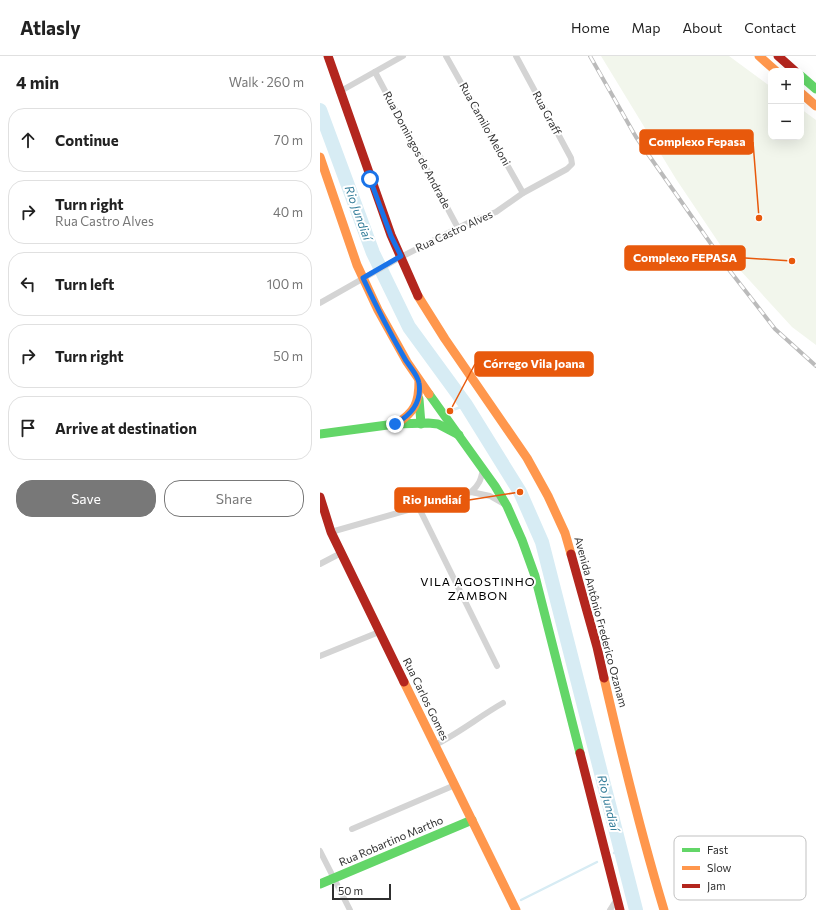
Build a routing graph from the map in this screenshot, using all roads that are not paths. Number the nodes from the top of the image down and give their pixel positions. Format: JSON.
{"nodes":[{"id":1,"x":328,"y":56,"type":"edge"},
{"id":2,"x":403,"y":56,"type":"edge"},
{"id":3,"x":446,"y":56,"type":"edge"},
{"id":4,"x":516,"y":56,"type":"edge"},
{"id":5,"x":759,"y":56,"type":"edge"},
{"id":6,"x":778,"y":56,"type":"edge"},
{"id":7,"x":773,"y":68,"type":"edge"},
{"id":8,"x":792,"y":68,"type":"edge"},
{"id":9,"x":375,"y":72,"type":"junction"},
{"id":10,"x":804,"y":79,"type":"edge"},
{"id":11,"x":816,"y":91,"type":"edge"},
{"id":12,"x":339,"y":92,"type":"junction"},
{"id":13,"x":804,"y":96,"type":"edge"},
{"id":14,"x":816,"y":106,"type":"edge"},
{"id":15,"x":320,"y":157,"type":"edge"},
{"id":16,"x":567,"y":169,"type":"joint"},
{"id":17,"x":523,"y":193,"type":"junction"},
{"id":18,"x":458,"y":228,"type":"junction"},
{"id":19,"x":397,"y":258,"type":"junction"},
{"id":20,"x":366,"y":276,"type":"junction"},
{"id":21,"x":320,"y":303,"type":"edge"},
{"id":22,"x":419,"y":381,"type":"junction"},
{"id":23,"x":419,"y":397,"type":"junction"},
{"id":24,"x":395,"y":424,"type":"junction"},
{"id":25,"x":421,"y":424,"type":"junction"},
{"id":26,"x":320,"y":434,"type":"edge"},
{"id":27,"x":459,"y":436,"type":"junction"},
{"id":28,"x":483,"y":468,"type":"junction"},
{"id":29,"x":471,"y":492,"type":"junction"},
{"id":30,"x":320,"y":498,"type":"edge"},
{"id":31,"x":507,"y":506,"type":"junction"},
{"id":32,"x":419,"y":508,"type":"junction"},
{"id":33,"x":331,"y":532,"type":"junction"},
{"id":34,"x":341,"y":553,"type":"junction"},
{"id":35,"x":320,"y":564,"type":"edge"},
{"id":36,"x":379,"y":632,"type":"junction"},
{"id":37,"x":320,"y":656,"type":"edge"},
{"id":38,"x":497,"y":666,"type":"dead end"},
{"id":39,"x":503,"y":703,"type":"dead end"},
{"id":40,"x":435,"y":745,"type":"junction"},
{"id":41,"x":455,"y":785,"type":"junction"},
{"id":42,"x":472,"y":820,"type":"junction"},
{"id":43,"x":352,"y":829,"type":"dead end"},
{"id":44,"x":320,"y":852,"type":"edge"},
{"id":45,"x":334,"y":878,"type":"junction"},
{"id":46,"x":320,"y":884,"type":"edge"},
{"id":47,"x":617,"y":899,"type":"junction"},
{"id":48,"x":350,"y":910,"type":"edge"},
{"id":49,"x":516,"y":910,"type":"edge"},
{"id":50,"x":610,"y":910,"type":"edge"},
{"id":51,"x":620,"y":910,"type":"edge"},
{"id":52,"x":664,"y":910,"type":"edge"}],
"edges":[{"from":1,"to":12,"type":"main road","name":"Avenida Antônio Frederico Ozanam"},
{"from":2,"to":9,"type":"street"},
{"from":3,"to":17,"type":"street","name":"Rua Camilo Meloni"},
{"from":4,"to":16,"type":"street","name":"Rua Graff"},
{"from":5,"to":7,"type":"main road"},
{"from":6,"to":8,"type":"main road"},
{"from":9,"to":12,"type":"street"},
{"from":9,"to":18,"type":"street","name":"Rua Domingos de Andrade"},
{"from":10,"to":11,"type":"main road"},
{"from":11,"to":13,"type":"main road"},
{"from":12,"to":19,"type":"main road","name":"Avenida Antônio Frederico Ozanam"},
{"from":13,"to":14,"type":"main road"},
{"from":15,"to":20,"type":"main road"},
{"from":16,"to":17,"type":"street","name":"Rua Castro Alves"},
{"from":17,"to":18,"type":"street","name":"Rua Castro Alves"},
{"from":18,"to":19,"type":"street","name":"Rua Castro Alves"},
{"from":19,"to":20,"type":"street","name":"Rua Castro Alves"},
{"from":19,"to":52,"type":"main road","name":"Avenida Antônio Frederico Ozanam"},
{"from":20,"to":21,"type":"street","name":"Rua Castro Alves"},
{"from":20,"to":22,"type":"main road"},
{"from":22,"to":23,"type":"main road"},
{"from":22,"to":27,"type":"main road"},
{"from":23,"to":24,"type":"main road"},
{"from":23,"to":25,"type":"main road"},
{"from":24,"to":25,"type":"main road"},
{"from":24,"to":26,"type":"main road"},
{"from":25,"to":27,"type":"main road"},
{"from":27,"to":28,"type":"main road"},
{"from":28,"to":29,"type":"street"},
{"from":28,"to":31,"type":"main road"},
{"from":29,"to":31,"type":"street"},
{"from":29,"to":32,"type":"street"},
{"from":30,"to":33,"type":"main road","name":"Rua Carlos Gomes"},
{"from":31,"to":47,"type":"main road"},
{"from":32,"to":33,"type":"street"},
{"from":32,"to":38,"type":"street"},
{"from":33,"to":34,"type":"main road","name":"Rua Carlos Gomes"},
{"from":34,"to":35,"type":"street"},
{"from":34,"to":36,"type":"main road","name":"Rua Carlos Gomes"},
{"from":36,"to":37,"type":"street"},
{"from":36,"to":40,"type":"main road","name":"Rua Carlos Gomes"},
{"from":39,"to":40,"type":"street"},
{"from":40,"to":41,"type":"main road","name":"Rua Carlos Gomes"},
{"from":41,"to":42,"type":"main road","name":"Rua Carlos Gomes"},
{"from":41,"to":43,"type":"street"},
{"from":42,"to":45,"type":"main road","name":"Rua Robartino Martho"},
{"from":42,"to":49,"type":"main road","name":"Rua Carlos Gomes"},
{"from":44,"to":45,"type":"street"},
{"from":45,"to":46,"type":"main road","name":"Rua Robartino Martho"},
{"from":45,"to":48,"type":"street"},
{"from":47,"to":50,"type":"street"},
{"from":47,"to":51,"type":"main road"}]}
